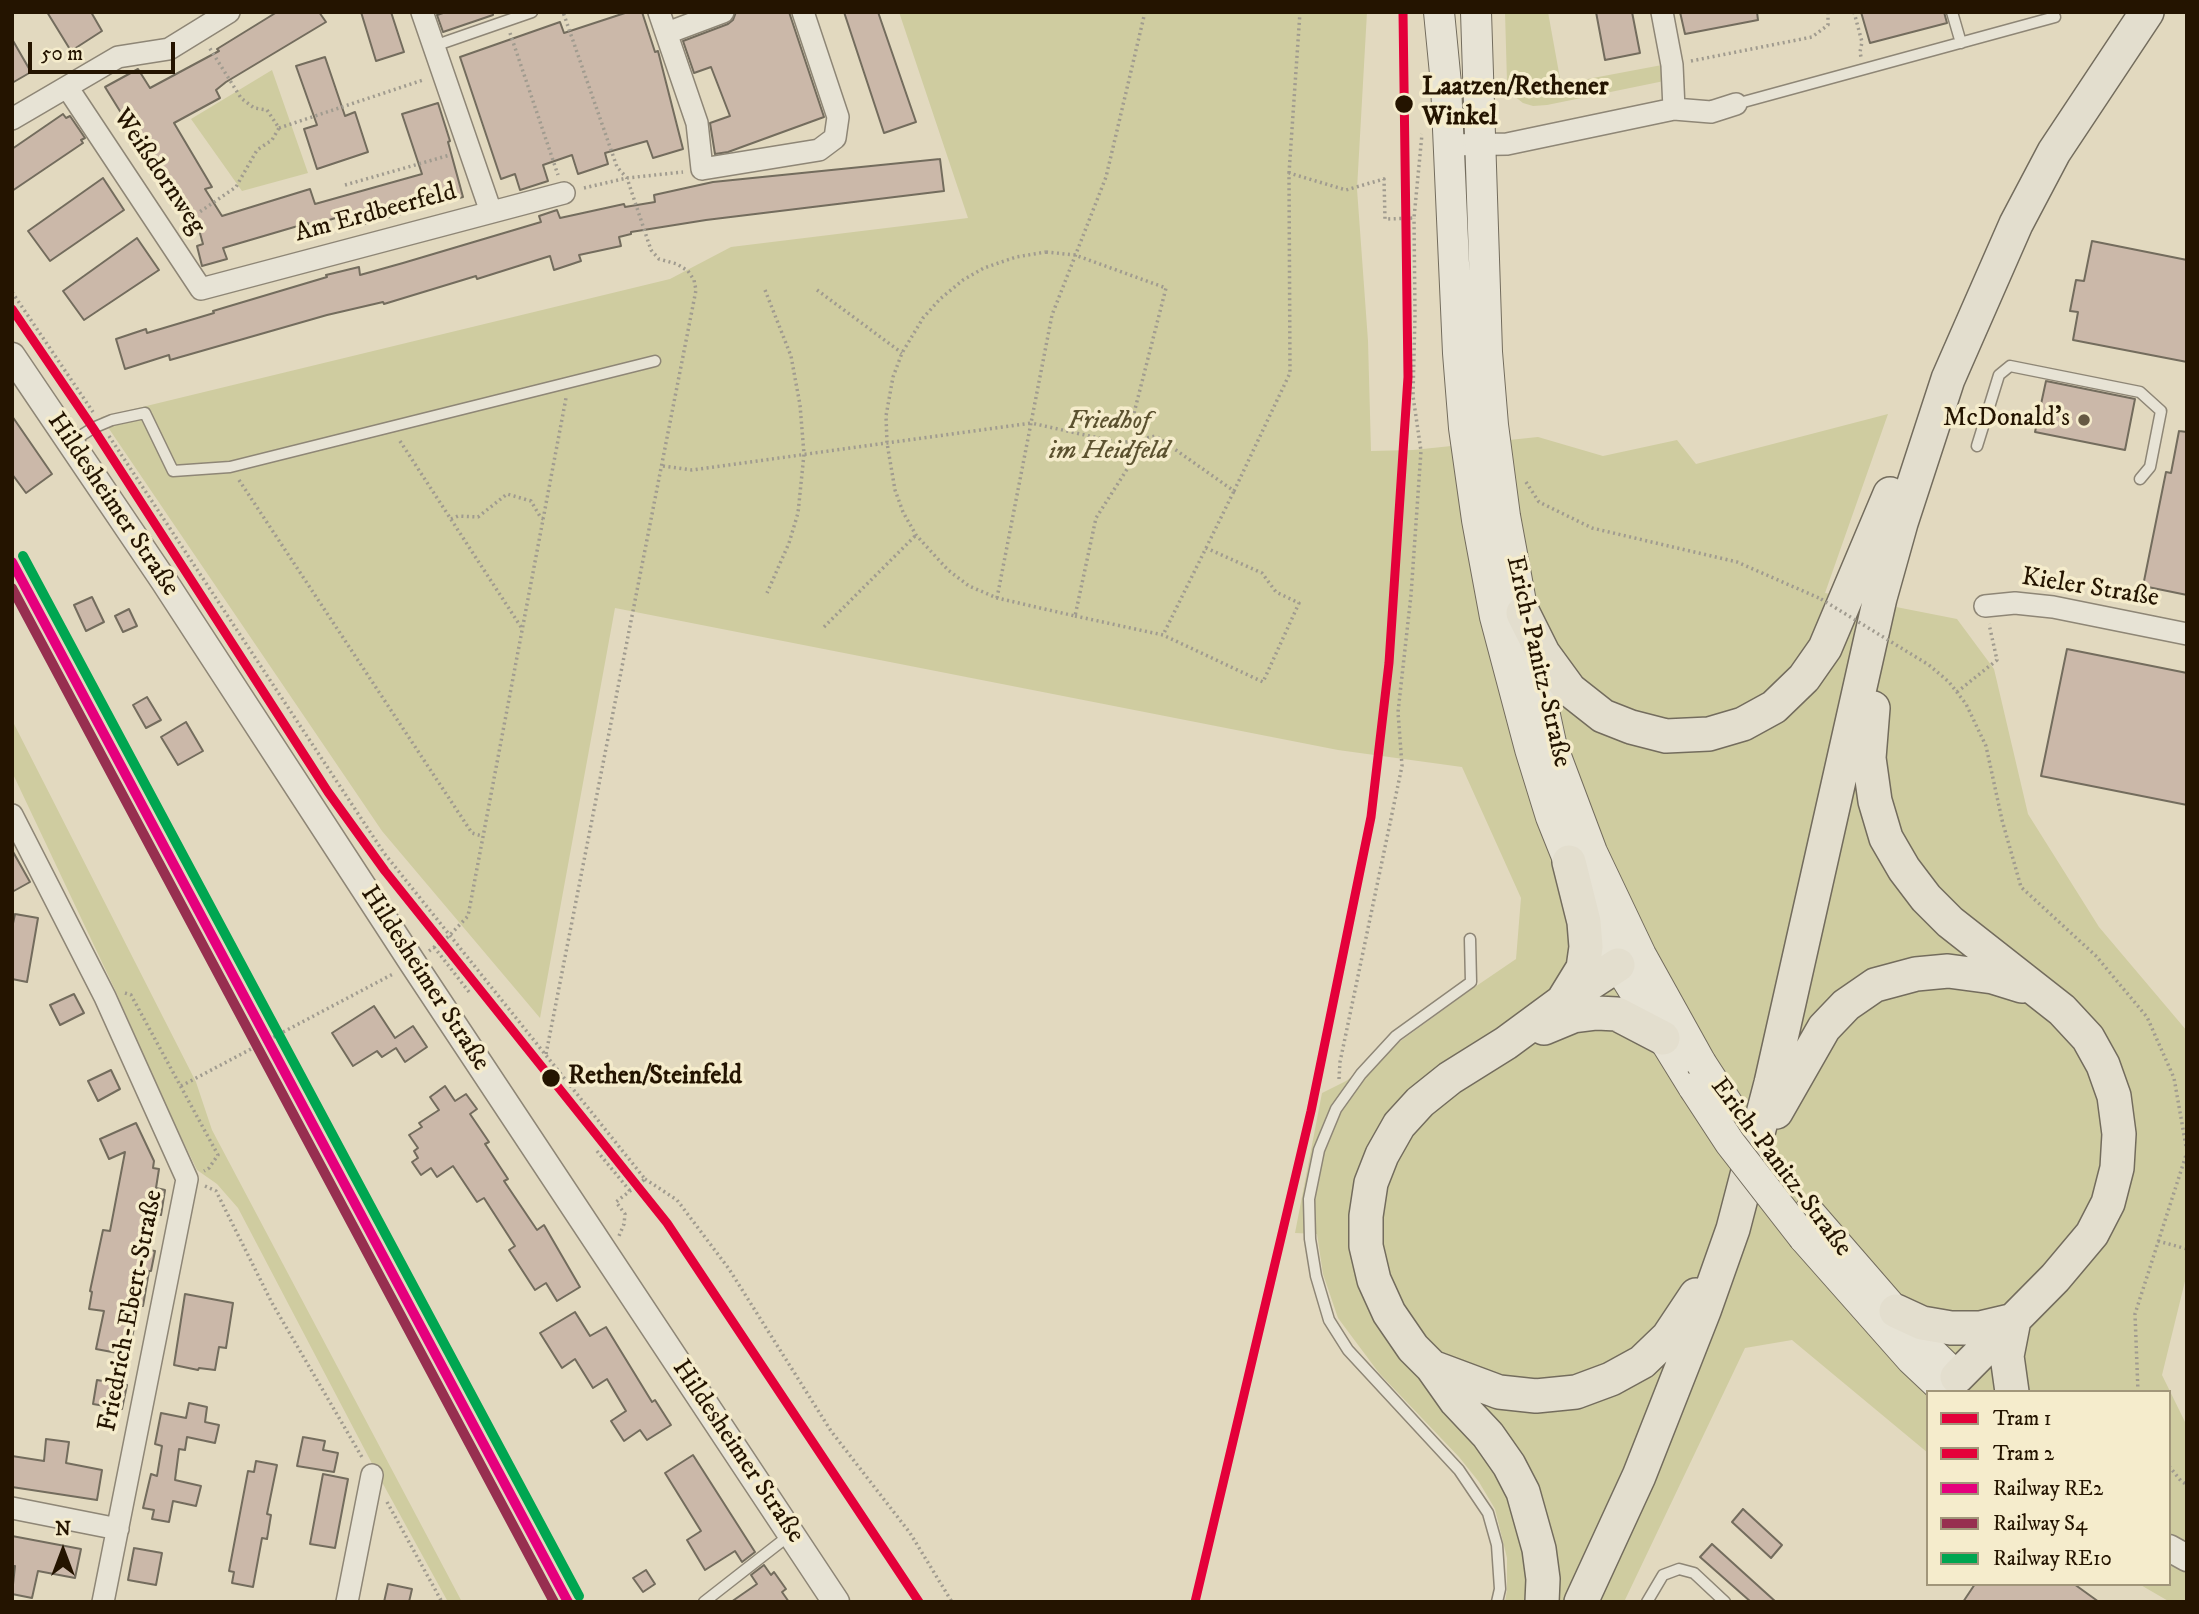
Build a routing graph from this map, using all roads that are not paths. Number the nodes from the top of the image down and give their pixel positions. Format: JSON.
{"nodes":[{"id":1,"x":229,"y":12,"type":"edge"},
{"id":2,"x":422,"y":12,"type":"edge"},
{"id":3,"x":532,"y":12,"type":"edge"},
{"id":4,"x":660,"y":12,"type":"edge"},
{"id":5,"x":723,"y":12,"type":"edge"},
{"id":6,"x":803,"y":12,"type":"edge"},
{"id":7,"x":1439,"y":12,"type":"edge"},
{"id":8,"x":1476,"y":12,"type":"edge"},
{"id":9,"x":1661,"y":12,"type":"edge"},
{"id":10,"x":1952,"y":12,"type":"edge"},
{"id":11,"x":2147,"y":12,"type":"edge"},
{"id":12,"x":2055,"y":18,"type":"dead end"},
{"id":13,"x":667,"y":33,"type":"junction"},
{"id":14,"x":1961,"y":43,"type":"junction"},
{"id":15,"x":434,"y":46,"type":"junction"},
{"id":16,"x":67,"y":87,"type":"junction"},
{"id":17,"x":1736,"y":104,"type":"joint"},
{"id":18,"x":1674,"y":109,"type":"junction"},
{"id":19,"x":12,"y":119,"type":"edge"},
{"id":20,"x":1481,"y":144,"type":"junction"},
{"id":21,"x":1448,"y":145,"type":"junction"},
{"id":22,"x":564,"y":193,"type":"road end"},
{"id":23,"x":491,"y":212,"type":"junction"},
{"id":24,"x":201,"y":289,"type":"joint"},
{"id":25,"x":12,"y":356,"type":"edge"},
{"id":26,"x":655,"y":361,"type":"dead end"},
{"id":27,"x":1948,"y":379,"type":"junction"},
{"id":28,"x":71,"y":442,"type":"junction"},
{"id":29,"x":1977,"y":446,"type":"dead end"},
{"id":30,"x":2140,"y":479,"type":"dead end"},
{"id":31,"x":1880,"y":598,"type":"junction"},
{"id":32,"x":1985,"y":606,"type":"road end"},
{"id":33,"x":1523,"y":613,"type":"junction"},
{"id":34,"x":2187,"y":634,"type":"edge"},
{"id":35,"x":12,"y":815,"type":"edge"},
{"id":36,"x":1569,"y":862,"type":"junction"},
{"id":37,"x":1470,"y":939,"type":"dead end"},
{"id":38,"x":1629,"y":960,"type":"junction"},
{"id":39,"x":2035,"y":990,"type":"junction"},
{"id":40,"x":1563,"y":1001,"type":"junction"},
{"id":41,"x":1663,"y":1038,"type":"junction"},
{"id":42,"x":1506,"y":1043,"type":"junction"},
{"id":43,"x":1698,"y":1075,"type":"junction"},
{"id":44,"x":1752,"y":1157,"type":"junction"},
{"id":45,"x":1807,"y":1225,"type":"junction"},
{"id":46,"x":1732,"y":1228,"type":"junction"},
{"id":47,"x":1896,"y":1311,"type":"junction"},
{"id":48,"x":2014,"y":1320,"type":"junction"},
{"id":49,"x":1432,"y":1367,"type":"junction"},
{"id":50,"x":1955,"y":1388,"type":"edge"},
{"id":51,"x":2012,"y":1390,"type":"edge"},
{"id":52,"x":372,"y":1475,"type":"road end"},
{"id":53,"x":12,"y":1508,"type":"edge"},
{"id":54,"x":118,"y":1529,"type":"junction"},
{"id":55,"x":792,"y":1534,"type":"junction"},
{"id":56,"x":2171,"y":1549,"type":"edge"},
{"id":57,"x":2187,"y":1558,"type":"edge"},
{"id":58,"x":103,"y":1602,"type":"edge"},
{"id":59,"x":347,"y":1602,"type":"edge"},
{"id":60,"x":704,"y":1602,"type":"edge"},
{"id":61,"x":836,"y":1602,"type":"edge"},
{"id":62,"x":1497,"y":1602,"type":"edge"},
{"id":63,"x":1542,"y":1602,"type":"edge"},
{"id":64,"x":1581,"y":1602,"type":"edge"},
{"id":65,"x":1647,"y":1602,"type":"edge"},
{"id":66,"x":1725,"y":1602,"type":"edge"}],
"edges":[{"from":1,"to":16,"type":"street"},
{"from":2,"to":15,"type":"street"},
{"from":3,"to":15,"type":"lane"},
{"from":4,"to":13,"type":"street"},
{"from":5,"to":13,"type":"street"},
{"from":6,"to":13,"type":"street"},
{"from":7,"to":21,"type":"main road","name":"Erich-Panitz-Straße"},
{"from":8,"to":20,"type":"main road","name":"Erich-Panitz-Straße"},
{"from":9,"to":18,"type":"street"},
{"from":10,"to":14,"type":"lane"},
{"from":11,"to":27,"type":"main road"},
{"from":12,"to":14,"type":"lane"},
{"from":14,"to":17,"type":"lane"},
{"from":15,"to":23,"type":"street"},
{"from":16,"to":19,"type":"street"},
{"from":16,"to":24,"type":"street","name":"Weißdornweg"},
{"from":17,"to":18,"type":"street"},
{"from":18,"to":20,"type":"street"},
{"from":20,"to":21,"type":"street"},
{"from":20,"to":33,"type":"main road","name":"Erich-Panitz-Straße"},
{"from":21,"to":36,"type":"main road","name":"Erich-Panitz-Straße"},
{"from":22,"to":23,"type":"street","name":"Am Erdbeerfeld"},
{"from":23,"to":24,"type":"street","name":"Am Erdbeerfeld"},
{"from":25,"to":28,"type":"street","name":"Hildesheimer Straße"},
{"from":26,"to":28,"type":"lane"},
{"from":27,"to":31,"type":"main road"},
{"from":27,"to":33,"type":"main road"},
{"from":28,"to":55,"type":"street","name":"Hildesheimer Straße"},
{"from":29,"to":30,"type":"lane"},
{"from":31,"to":39,"type":"main road"},
{"from":31,"to":44,"type":"main road"},
{"from":32,"to":34,"type":"street","name":"Kieler Straße"},
{"from":33,"to":38,"type":"main road","name":"Erich-Panitz-Straße"},
{"from":35,"to":54,"type":"street","name":"Friedrich-Ebert-Straße"},
{"from":36,"to":38,"type":"main road","name":"Erich-Panitz-Straße"},
{"from":36,"to":40,"type":"main road"},
{"from":37,"to":62,"type":"lane"},
{"from":38,"to":40,"type":"main road"},
{"from":38,"to":41,"type":"main road","name":"Erich-Panitz-Straße"},
{"from":38,"to":43,"type":"main road","name":"Erich-Panitz-Straße"},
{"from":39,"to":44,"type":"main road"},
{"from":39,"to":48,"type":"main road"},
{"from":40,"to":42,"type":"main road"},
{"from":41,"to":42,"type":"main road"},
{"from":41,"to":43,"type":"main road","name":"Erich-Panitz-Straße"},
{"from":42,"to":49,"type":"main road"},
{"from":43,"to":45,"type":"main road","name":"Erich-Panitz-Straße","bridge":true},
{"from":44,"to":46,"type":"main road"},
{"from":45,"to":47,"type":"main road","name":"Erich-Panitz-Straße"},
{"from":45,"to":50,"type":"main road","name":"Erich-Panitz-Straße"},
{"from":46,"to":49,"type":"main road"},
{"from":46,"to":64,"type":"main road"},
{"from":47,"to":48,"type":"main road"},
{"from":47,"to":50,"type":"main road","name":"Erich-Panitz-Straße"},
{"from":48,"to":50,"type":"main road"},
{"from":48,"to":51,"type":"main road"},
{"from":49,"to":63,"type":"main road"},
{"from":52,"to":59,"type":"street"},
{"from":53,"to":54,"type":"street"},
{"from":54,"to":58,"type":"street","name":"Friedrich-Ebert-Straße"},
{"from":55,"to":60,"type":"lane"},
{"from":55,"to":61,"type":"street","name":"Hildesheimer Straße"},
{"from":56,"to":57,"type":"street"},
{"from":65,"to":66,"type":"lane"}]}
